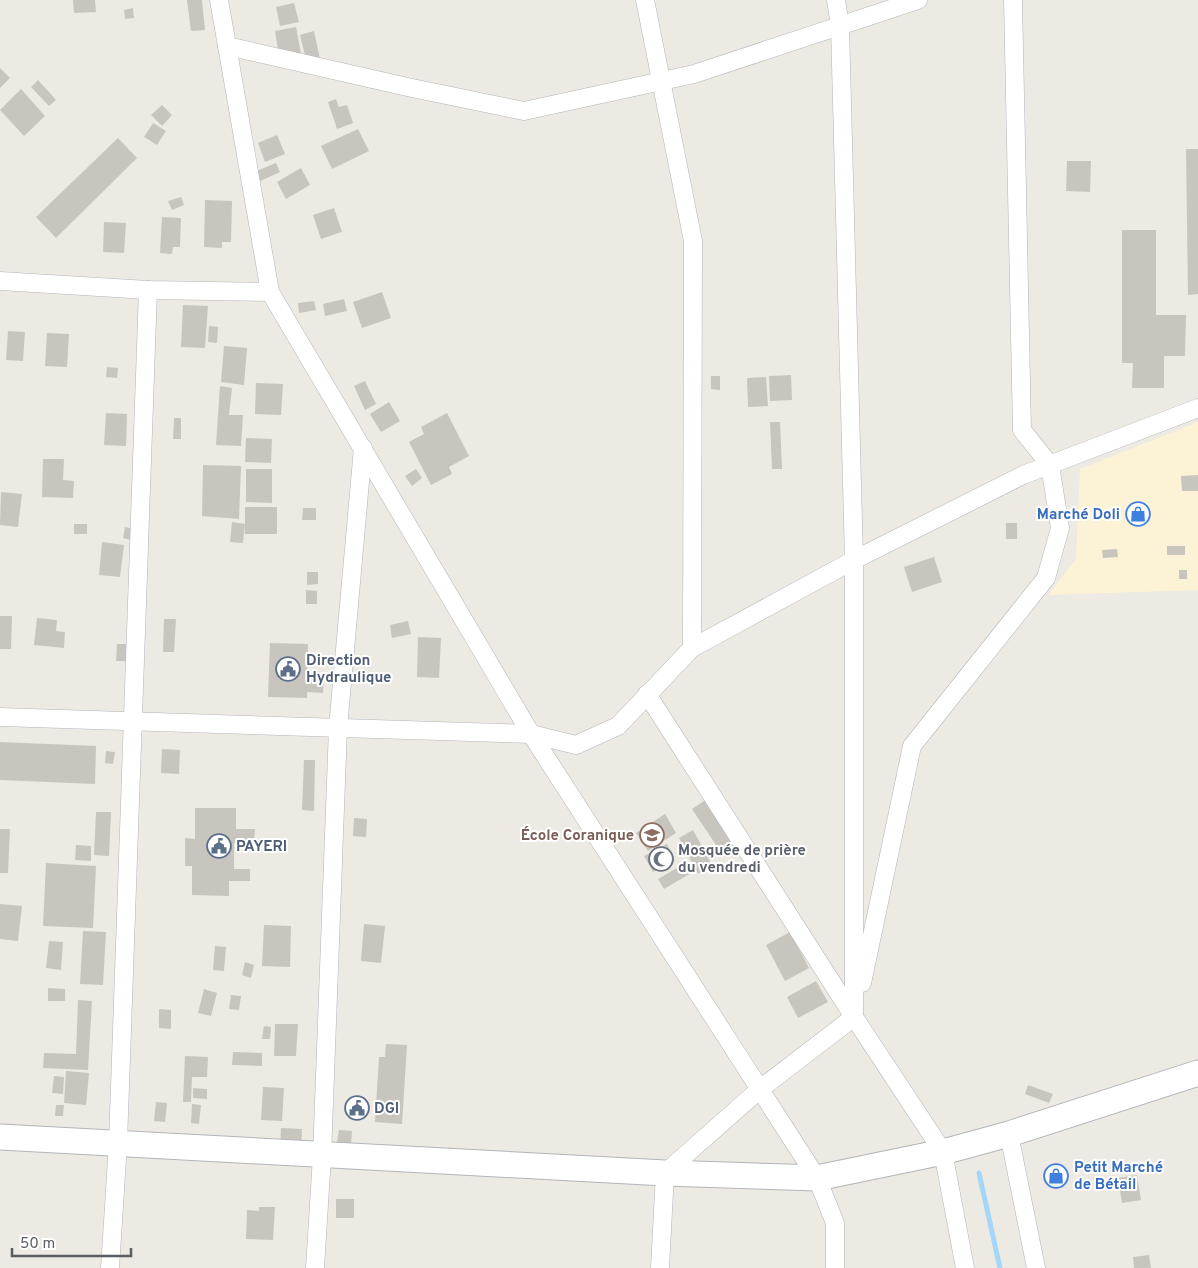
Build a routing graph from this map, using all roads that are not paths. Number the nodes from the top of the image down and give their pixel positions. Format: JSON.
{"nodes":[{"id":1,"x":219,"y":0,"type":"edge"},
{"id":2,"x":645,"y":0,"type":"edge"},
{"id":3,"x":836,"y":0,"type":"edge"},
{"id":4,"x":918,"y":0,"type":"edge"},
{"id":5,"x":1013,"y":0,"type":"edge"},
{"id":6,"x":840,"y":26,"type":"junction"},
{"id":7,"x":226,"y":46,"type":"junction"},
{"id":8,"x":660,"y":81,"type":"junction"},
{"id":9,"x":0,"y":282,"type":"edge"},
{"id":10,"x":148,"y":290,"type":"junction"},
{"id":11,"x":270,"y":292,"type":"junction"},
{"id":12,"x":1198,"y":408,"type":"edge"},
{"id":13,"x":363,"y":448,"type":"junction"},
{"id":14,"x":1050,"y":465,"type":"junction"},
{"id":15,"x":854,"y":560,"type":"junction"},
{"id":16,"x":692,"y":648,"type":"junction"},
{"id":17,"x":647,"y":694,"type":"junction"},
{"id":18,"x":0,"y":716,"type":"edge"},
{"id":19,"x":134,"y":721,"type":"junction"},
{"id":20,"x":338,"y":728,"type":"junction"},
{"id":21,"x":531,"y":734,"type":"junction"},
{"id":22,"x":854,"y":1017,"type":"junction"},
{"id":23,"x":1198,"y":1073,"type":"edge"},
{"id":24,"x":760,"y":1089,"type":"junction"},
{"id":25,"x":1009,"y":1134,"type":"junction"},
{"id":26,"x":0,"y":1137,"type":"edge"},
{"id":27,"x":118,"y":1143,"type":"junction"},
{"id":28,"x":943,"y":1152,"type":"junction"},
{"id":29,"x":322,"y":1156,"type":"junction"},
{"id":30,"x":666,"y":1173,"type":"junction"},
{"id":31,"x":818,"y":1178,"type":"junction"},
{"id":32,"x":110,"y":1268,"type":"edge"},
{"id":33,"x":315,"y":1268,"type":"edge"},
{"id":34,"x":660,"y":1268,"type":"edge"},
{"id":35,"x":835,"y":1268,"type":"edge"},
{"id":36,"x":965,"y":1268,"type":"edge"},
{"id":37,"x":1036,"y":1268,"type":"edge"}],
"edges":[{"from":1,"to":7,"type":"street"},
{"from":2,"to":8,"type":"street"},
{"from":3,"to":6,"type":"street"},
{"from":4,"to":6,"type":"street"},
{"from":5,"to":14,"type":"street"},
{"from":6,"to":8,"type":"street"},
{"from":6,"to":15,"type":"street"},
{"from":7,"to":8,"type":"street"},
{"from":7,"to":11,"type":"street"},
{"from":8,"to":16,"type":"street"},
{"from":9,"to":10,"type":"street"},
{"from":10,"to":11,"type":"street"},
{"from":10,"to":19,"type":"street"},
{"from":11,"to":13,"type":"street"},
{"from":12,"to":14,"type":"street"},
{"from":13,"to":20,"type":"street"},
{"from":13,"to":21,"type":"street"},
{"from":14,"to":15,"type":"street"},
{"from":14,"to":22,"type":"street"},
{"from":15,"to":16,"type":"street"},
{"from":15,"to":22,"type":"street"},
{"from":16,"to":17,"type":"street"},
{"from":17,"to":21,"type":"street"},
{"from":17,"to":22,"type":"street"},
{"from":18,"to":19,"type":"street"},
{"from":19,"to":20,"type":"street"},
{"from":19,"to":27,"type":"street"},
{"from":20,"to":21,"type":"street"},
{"from":20,"to":29,"type":"street"},
{"from":21,"to":24,"type":"street"},
{"from":22,"to":24,"type":"street"},
{"from":22,"to":28,"type":"street"},
{"from":23,"to":25,"type":"street"},
{"from":24,"to":30,"type":"street"},
{"from":24,"to":31,"type":"street"},
{"from":25,"to":28,"type":"street"},
{"from":25,"to":37,"type":"street"},
{"from":26,"to":27,"type":"street"},
{"from":27,"to":29,"type":"street"},
{"from":27,"to":32,"type":"street"},
{"from":28,"to":31,"type":"street"},
{"from":28,"to":36,"type":"street"},
{"from":29,"to":30,"type":"street"},
{"from":29,"to":33,"type":"street"},
{"from":30,"to":31,"type":"street"},
{"from":30,"to":34,"type":"street"},
{"from":31,"to":35,"type":"street"}]}
